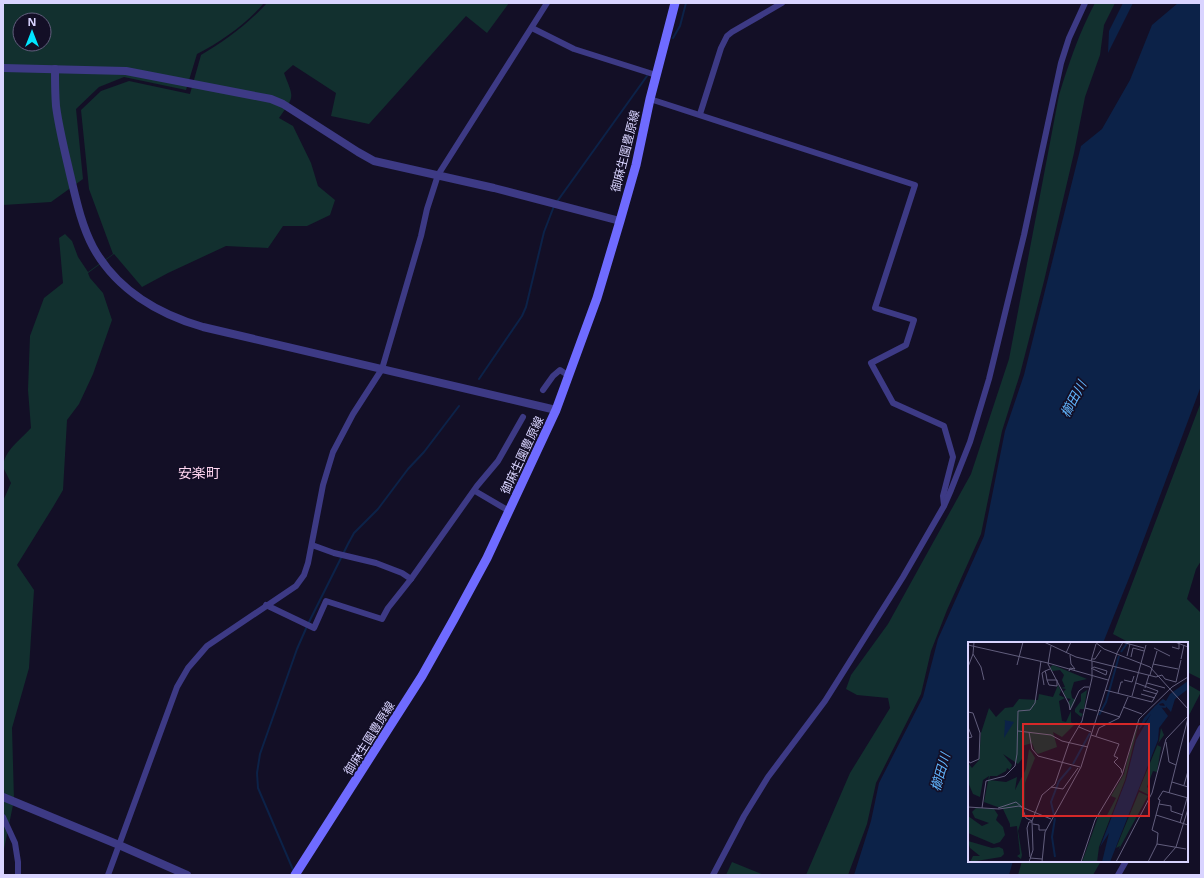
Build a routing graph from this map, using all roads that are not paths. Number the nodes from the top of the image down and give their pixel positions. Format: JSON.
{"nodes":[{"id":1,"x":547,"y":3,"type":"edge"},
{"id":2,"x":675,"y":3,"type":"edge"},
{"id":3,"x":782,"y":3,"type":"edge"},
{"id":4,"x":1085,"y":3,"type":"edge"},
{"id":5,"x":532,"y":28,"type":"junction"},
{"id":6,"x":3,"y":68,"type":"edge"},
{"id":7,"x":55,"y":70,"type":"junction"},
{"id":8,"x":656,"y":75,"type":"junction"},
{"id":9,"x":650,"y":99,"type":"junction"},
{"id":10,"x":700,"y":114,"type":"junction"},
{"id":11,"x":438,"y":175,"type":"junction"},
{"id":12,"x":620,"y":221,"type":"junction"},
{"id":13,"x":382,"y":369,"type":"junction"},
{"id":14,"x":569,"y":376,"type":"junction"},
{"id":15,"x":543,"y":390,"type":"dead end"},
{"id":16,"x":556,"y":410,"type":"junction"},
{"id":17,"x":523,"y":417,"type":"dead end"},
{"id":18,"x":475,"y":491,"type":"junction"},
{"id":19,"x":944,"y":506,"type":"junction"},
{"id":20,"x":509,"y":511,"type":"junction"},
{"id":21,"x":312,"y":545,"type":"junction"},
{"id":22,"x":411,"y":579,"type":"junction"},
{"id":23,"x":266,"y":606,"type":"junction"},
{"id":24,"x":1201,"y":728,"type":"edge"},
{"id":25,"x":1188,"y":751,"type":"edge"},
{"id":26,"x":3,"y":797,"type":"edge"},
{"id":27,"x":3,"y":817,"type":"edge"},
{"id":28,"x":119,"y":845,"type":"junction"},
{"id":29,"x":1125,"y":862,"type":"edge"},
{"id":30,"x":296,"y":873,"type":"edge"},
{"id":31,"x":18,"y":875,"type":"edge"},
{"id":32,"x":108,"y":875,"type":"edge"},
{"id":33,"x":187,"y":875,"type":"edge"},
{"id":34,"x":713,"y":875,"type":"edge"},
{"id":35,"x":1118,"y":875,"type":"edge"}],
"edges":[{"from":1,"to":5,"type":"street"},
{"from":2,"to":8,"type":"main road","name":"御麻生園豊原線"},
{"from":3,"to":10,"type":"street"},
{"from":4,"to":19,"type":"street"},
{"from":5,"to":8,"type":"street"},
{"from":5,"to":11,"type":"street"},
{"from":6,"to":7,"type":"street"},
{"from":7,"to":11,"type":"street"},
{"from":7,"to":13,"type":"street"},
{"from":8,"to":9,"type":"main road","name":"御麻生園豊原線"},
{"from":9,"to":10,"type":"street"},
{"from":9,"to":12,"type":"main road","name":"御麻生園豊原線"},
{"from":10,"to":19,"type":"street"},
{"from":11,"to":12,"type":"street"},
{"from":11,"to":13,"type":"street"},
{"from":12,"to":14,"type":"main road","name":"御麻生園豊原線"},
{"from":13,"to":16,"type":"street"},
{"from":13,"to":21,"type":"street"},
{"from":14,"to":15,"type":"street"},
{"from":14,"to":16,"type":"main road","name":"御麻生園豊原線"},
{"from":16,"to":20,"type":"main road","name":"御麻生園豊原線"},
{"from":17,"to":18,"type":"street"},
{"from":18,"to":20,"type":"street"},
{"from":18,"to":22,"type":"street"},
{"from":19,"to":34,"type":"street"},
{"from":20,"to":30,"type":"main road","name":"御麻生園豊原線"},
{"from":21,"to":22,"type":"street"},
{"from":21,"to":23,"type":"street"},
{"from":22,"to":23,"type":"street"},
{"from":23,"to":28,"type":"street"},
{"from":24,"to":25,"type":"street"},
{"from":26,"to":28,"type":"street"},
{"from":27,"to":31,"type":"street"},
{"from":28,"to":32,"type":"street"},
{"from":28,"to":33,"type":"street"},
{"from":29,"to":35,"type":"street"}]}
